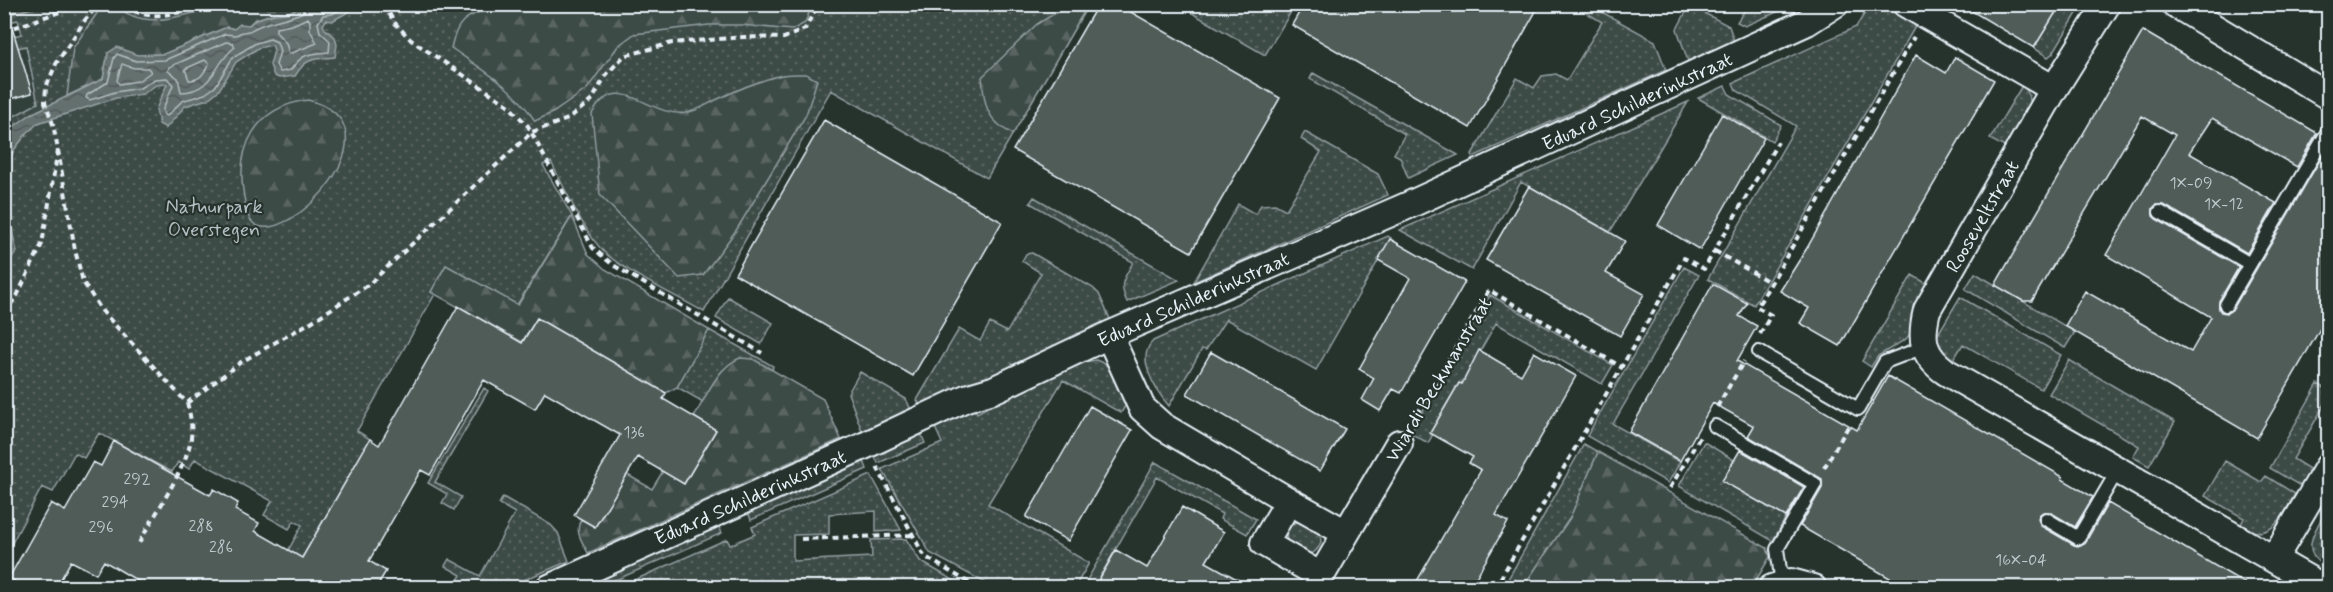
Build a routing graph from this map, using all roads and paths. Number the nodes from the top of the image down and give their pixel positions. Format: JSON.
{"nodes":[{"id":1,"x":83,"y":4,"type":"edge"},
{"id":2,"x":99,"y":4,"type":"edge"},
{"id":3,"x":126,"y":4,"type":"edge"},
{"id":4,"x":210,"y":4,"type":"edge"},
{"id":5,"x":384,"y":4,"type":"edge"},
{"id":6,"x":818,"y":4,"type":"edge"},
{"id":7,"x":1835,"y":4,"type":"edge"},
{"id":8,"x":2107,"y":4,"type":"edge"},
{"id":9,"x":2175,"y":4,"type":"edge"},
{"id":10,"x":1916,"y":10,"type":"edge"},
{"id":11,"x":4,"y":31,"type":"edge"},
{"id":12,"x":2054,"y":89,"type":"junction"},
{"id":13,"x":2328,"y":96,"type":"edge"},
{"id":14,"x":2328,"y":130,"type":"edge"},
{"id":15,"x":532,"y":132,"type":"junction"},
{"id":16,"x":1778,"y":142,"type":"dead end"},
{"id":17,"x":58,"y":150,"type":"junction"},
{"id":18,"x":2160,"y":212,"type":"dead end"},
{"id":19,"x":1715,"y":251,"type":"junction"},
{"id":20,"x":2250,"y":264,"type":"junction"},
{"id":21,"x":1771,"y":283,"type":"junction"},
{"id":22,"x":2226,"y":305,"type":"dead end"},
{"id":23,"x":4,"y":313,"type":"edge"},
{"id":24,"x":1109,"y":335,"type":"junction"},
{"id":25,"x":1758,"y":345,"type":"joint"},
{"id":26,"x":1924,"y":347,"type":"junction"},
{"id":27,"x":762,"y":352,"type":"dead end"},
{"id":28,"x":1747,"y":357,"type":"dead end"},
{"id":29,"x":1620,"y":366,"type":"junction"},
{"id":30,"x":187,"y":403,"type":"junction"},
{"id":31,"x":1858,"y":409,"type":"junction"},
{"id":32,"x":1714,"y":413,"type":"dead end"},
{"id":33,"x":1715,"y":426,"type":"dead end"},
{"id":34,"x":1703,"y":432,"type":"dead end"},
{"id":35,"x":1399,"y":442,"type":"joint"},
{"id":36,"x":866,"y":445,"type":"junction"},
{"id":37,"x":2328,"y":467,"type":"edge"},
{"id":38,"x":2118,"y":470,"type":"junction"},
{"id":39,"x":1815,"y":484,"type":"junction"},
{"id":40,"x":1670,"y":488,"type":"dead end"},
{"id":41,"x":1289,"y":501,"type":"junction"},
{"id":42,"x":2046,"y":519,"type":"dead end"},
{"id":43,"x":1346,"y":533,"type":"junction"},
{"id":44,"x":913,"y":535,"type":"junction"},
{"id":45,"x":801,"y":539,"type":"dead end"},
{"id":46,"x":138,"y":545,"type":"dead end"},
{"id":47,"x":2274,"y":559,"type":"junction"},
{"id":48,"x":1777,"y":586,"type":"edge"},
{"id":49,"x":549,"y":588,"type":"edge"},
{"id":50,"x":978,"y":588,"type":"edge"},
{"id":51,"x":1495,"y":588,"type":"edge"},
{"id":52,"x":1813,"y":588,"type":"edge"},
{"id":53,"x":2324,"y":588,"type":"edge"}],
"edges":[{"from":1,"to":11,"type":"path"},
{"from":2,"to":17,"type":"path"},
{"from":3,"to":4,"type":"path"},
{"from":5,"to":15,"type":"path"},
{"from":6,"to":15,"type":"path"},
{"from":7,"to":24,"type":"street","name":"Eduard Schilderinkstraat"},
{"from":8,"to":12,"type":"street","name":"Rooseveltstraat"},
{"from":9,"to":13,"type":"street"},
{"from":10,"to":12,"type":"street"},
{"from":10,"to":21,"type":"path"},
{"from":12,"to":26,"type":"street","name":"Rooseveltstraat"},
{"from":14,"to":20,"type":"lane"},
{"from":15,"to":27,"type":"path"},
{"from":15,"to":30,"type":"path"},
{"from":16,"to":19,"type":"path"},
{"from":17,"to":23,"type":"path"},
{"from":17,"to":30,"type":"path"},
{"from":18,"to":20,"type":"lane"},
{"from":19,"to":21,"type":"path"},
{"from":19,"to":29,"type":"path"},
{"from":20,"to":22,"type":"lane"},
{"from":21,"to":25,"type":"path"},
{"from":24,"to":36,"type":"street","name":"Eduard Schilderinkstraat"},
{"from":24,"to":41,"type":"street"},
{"from":25,"to":31,"type":"lane"},
{"from":26,"to":31,"type":"lane"},
{"from":26,"to":38,"type":"street"},
{"from":28,"to":32,"type":"path"},
{"from":29,"to":35,"type":"path","name":"Wiardi Beckmanstraat"},
{"from":29,"to":51,"type":"path"},
{"from":30,"to":46,"type":"path"},
{"from":31,"to":39,"type":"path"},
{"from":33,"to":39,"type":"lane"},
{"from":34,"to":40,"type":"path"},
{"from":35,"to":43,"type":"street","name":"Wiardi Beckmanstraat"},
{"from":36,"to":44,"type":"path"},
{"from":36,"to":49,"type":"street","name":"Eduard Schilderinkstraat"},
{"from":37,"to":47,"type":"street"},
{"from":38,"to":42,"type":"lane"},
{"from":38,"to":47,"type":"street"},
{"from":39,"to":48,"type":"lane"},
{"from":41,"to":43,"type":"street"},
{"from":41,"to":43,"type":"street","name":"Wiardi Beckmanstraat"},
{"from":44,"to":45,"type":"path"},
{"from":44,"to":50,"type":"path"},
{"from":47,"to":53,"type":"street"},
{"from":48,"to":52,"type":"street"}]}
